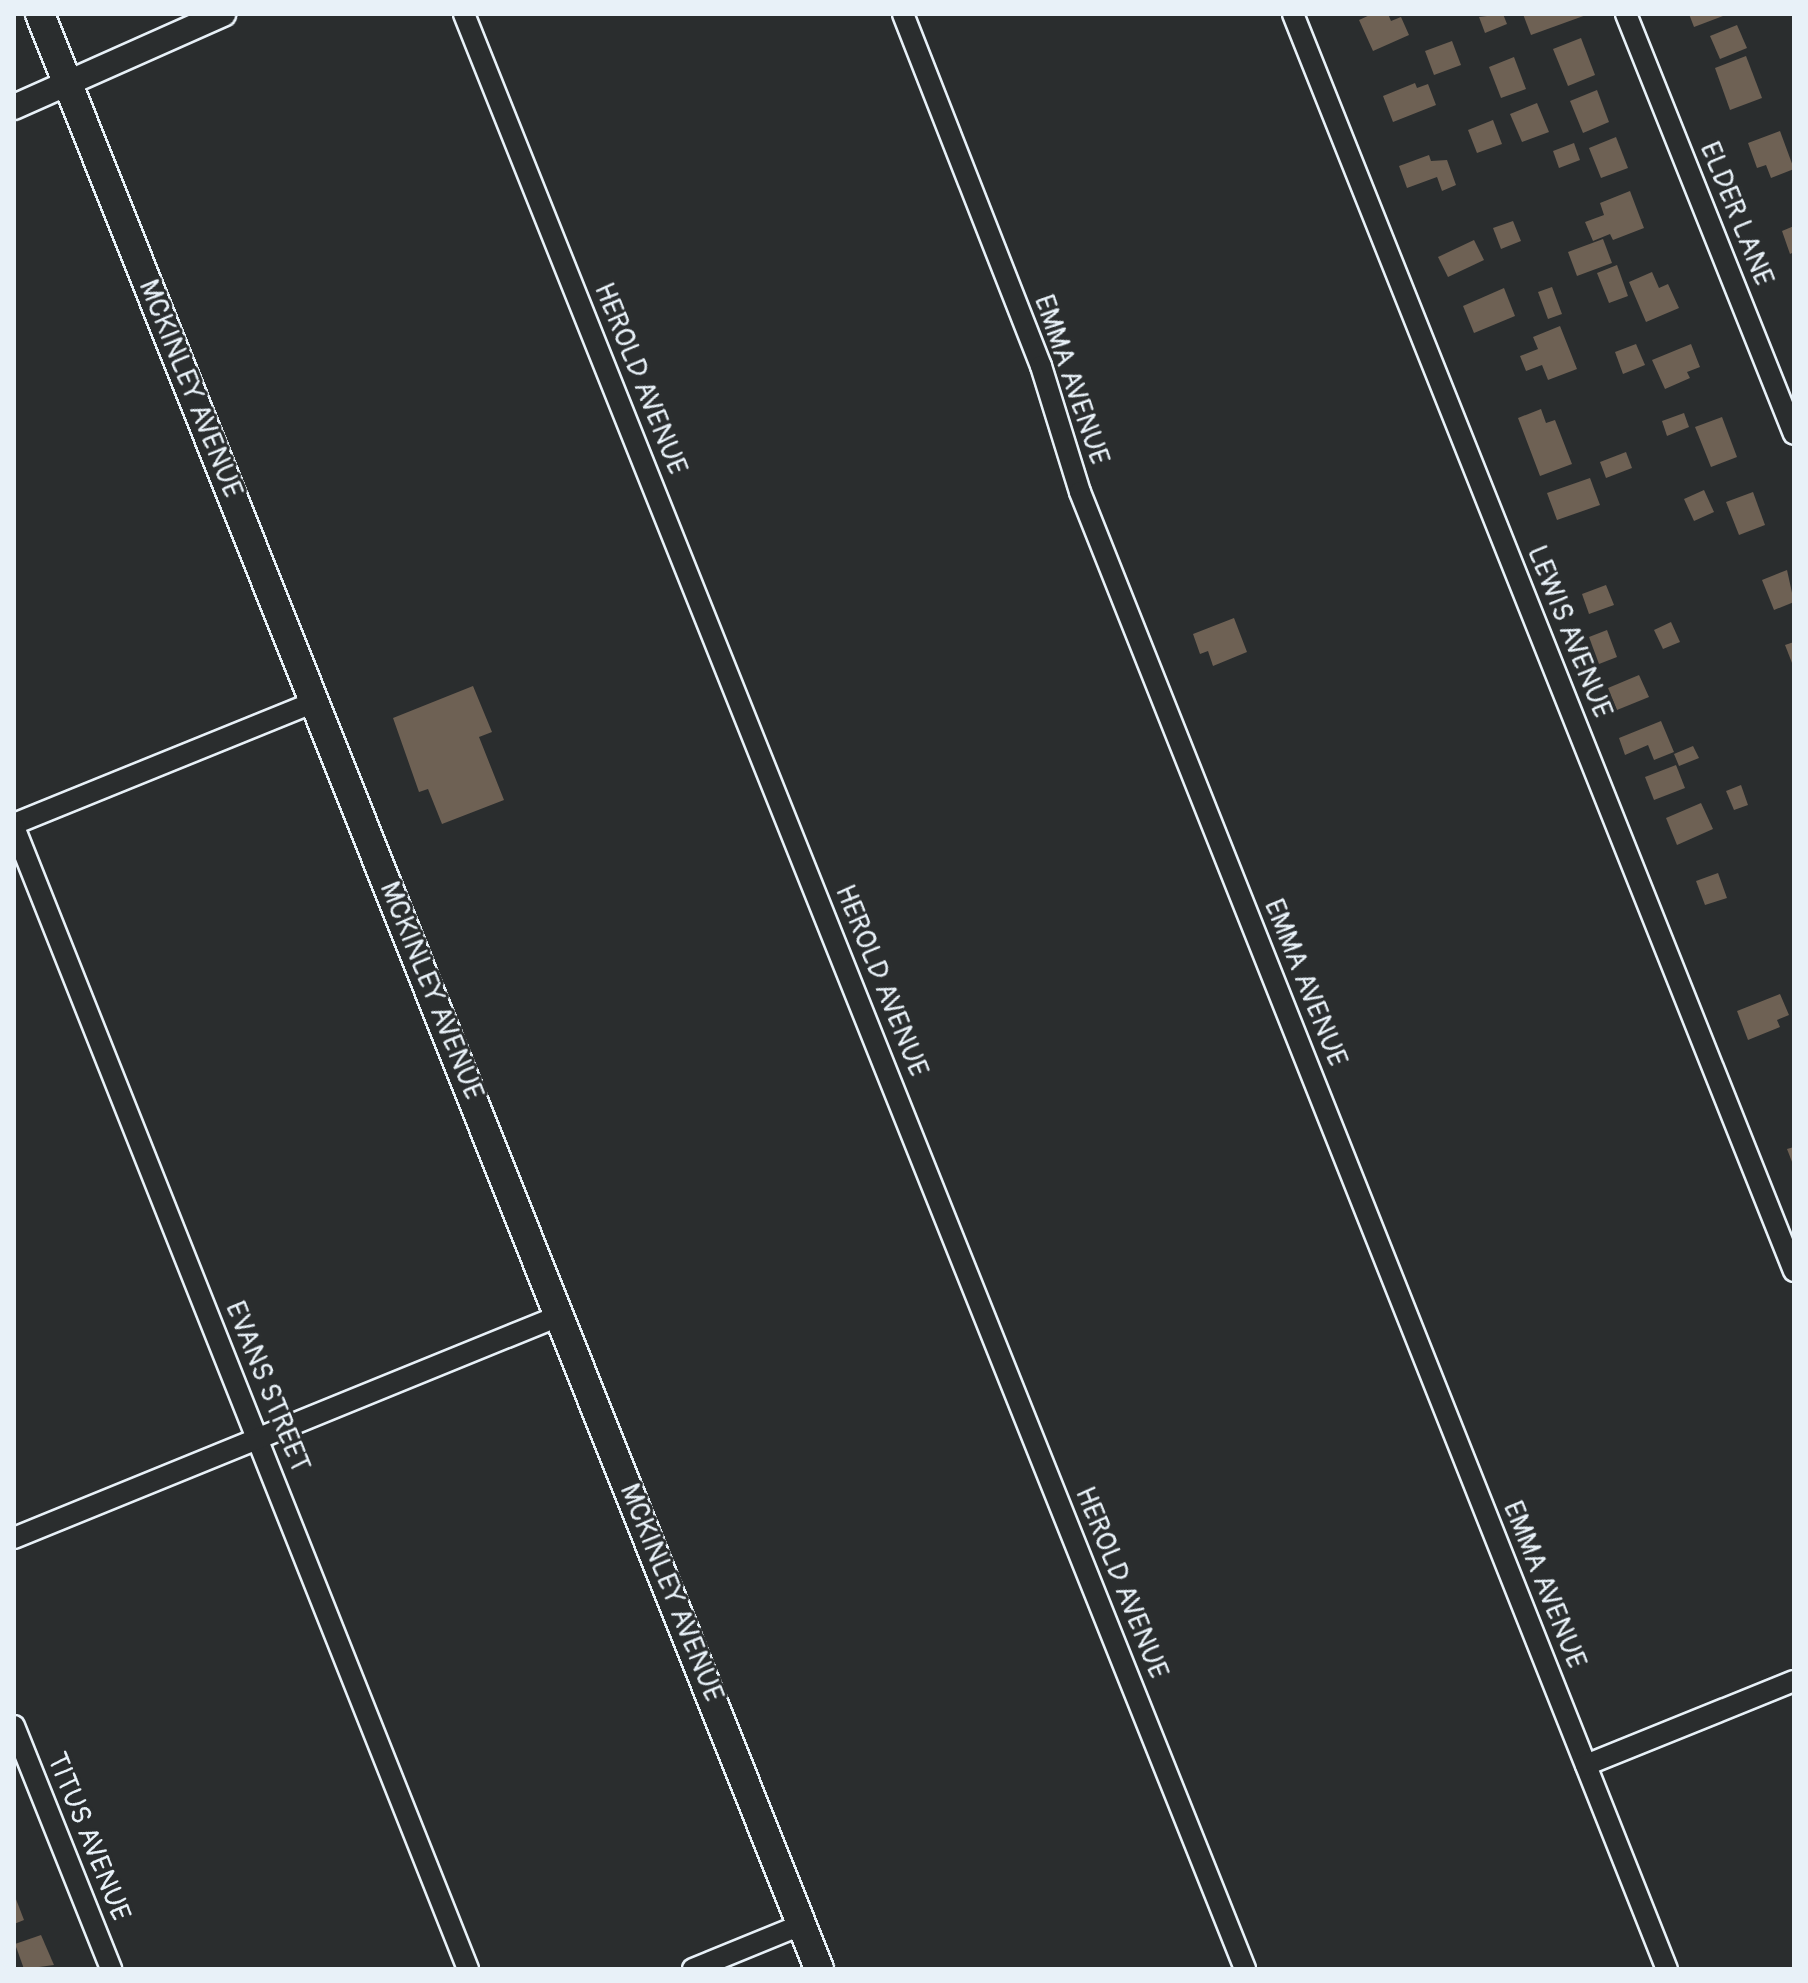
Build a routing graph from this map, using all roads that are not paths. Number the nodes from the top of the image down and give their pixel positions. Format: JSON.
{"nodes":[{"id":1,"x":40,"y":14,"type":"edge"},
{"id":2,"x":223,"y":14,"type":"edge"},
{"id":3,"x":464,"y":14,"type":"edge"},
{"id":4,"x":903,"y":14,"type":"edge"},
{"id":5,"x":1293,"y":14,"type":"edge"},
{"id":6,"x":1626,"y":14,"type":"edge"},
{"id":7,"x":68,"y":84,"type":"junction"},
{"id":8,"x":14,"y":107,"type":"edge"},
{"id":9,"x":1794,"y":434,"type":"edge"},
{"id":10,"x":315,"y":702,"type":"junction"},
{"id":11,"x":14,"y":825,"type":"edge"},
{"id":12,"x":1794,"y":1271,"type":"edge"},
{"id":13,"x":561,"y":1315,"type":"junction"},
{"id":14,"x":257,"y":1439,"type":"junction"},
{"id":15,"x":14,"y":1538,"type":"edge"},
{"id":16,"x":1794,"y":1681,"type":"edge"},
{"id":17,"x":14,"y":1726,"type":"edge"},
{"id":18,"x":1586,"y":1765,"type":"junction"},
{"id":19,"x":801,"y":1925,"type":"junction"},
{"id":20,"x":111,"y":1969,"type":"edge"},
{"id":21,"x":468,"y":1969,"type":"edge"},
{"id":22,"x":693,"y":1969,"type":"edge"},
{"id":23,"x":819,"y":1969,"type":"edge"},
{"id":24,"x":1245,"y":1969,"type":"edge"},
{"id":25,"x":1667,"y":1969,"type":"edge"}],
"edges":[{"from":1,"to":7,"type":"main road","name":"MCKINLEY AVENUE"},
{"from":2,"to":7,"type":"street"},
{"from":3,"to":24,"type":"street","name":"HEROLD AVENUE"},
{"from":4,"to":18,"type":"street","name":"EMMA AVENUE"},
{"from":5,"to":12,"type":"street","name":"LEWIS AVENUE"},
{"from":6,"to":9,"type":"street","name":"ELDER LANE"},
{"from":7,"to":8,"type":"street"},
{"from":7,"to":10,"type":"main road","name":"MCKINLEY AVENUE"},
{"from":10,"to":11,"type":"street"},
{"from":10,"to":13,"type":"main road","name":"MCKINLEY AVENUE"},
{"from":11,"to":14,"type":"street","name":"EVANS STREET"},
{"from":13,"to":14,"type":"street"},
{"from":13,"to":19,"type":"main road","name":"MCKINLEY AVENUE"},
{"from":14,"to":15,"type":"street"},
{"from":14,"to":21,"type":"street","name":"EVANS STREET"},
{"from":16,"to":18,"type":"street"},
{"from":17,"to":20,"type":"street","name":"TITUS AVENUE"},
{"from":18,"to":25,"type":"street","name":"EMMA AVENUE"},
{"from":19,"to":22,"type":"street"},
{"from":19,"to":23,"type":"main road","name":"MCKINLEY AVENUE"}]}
